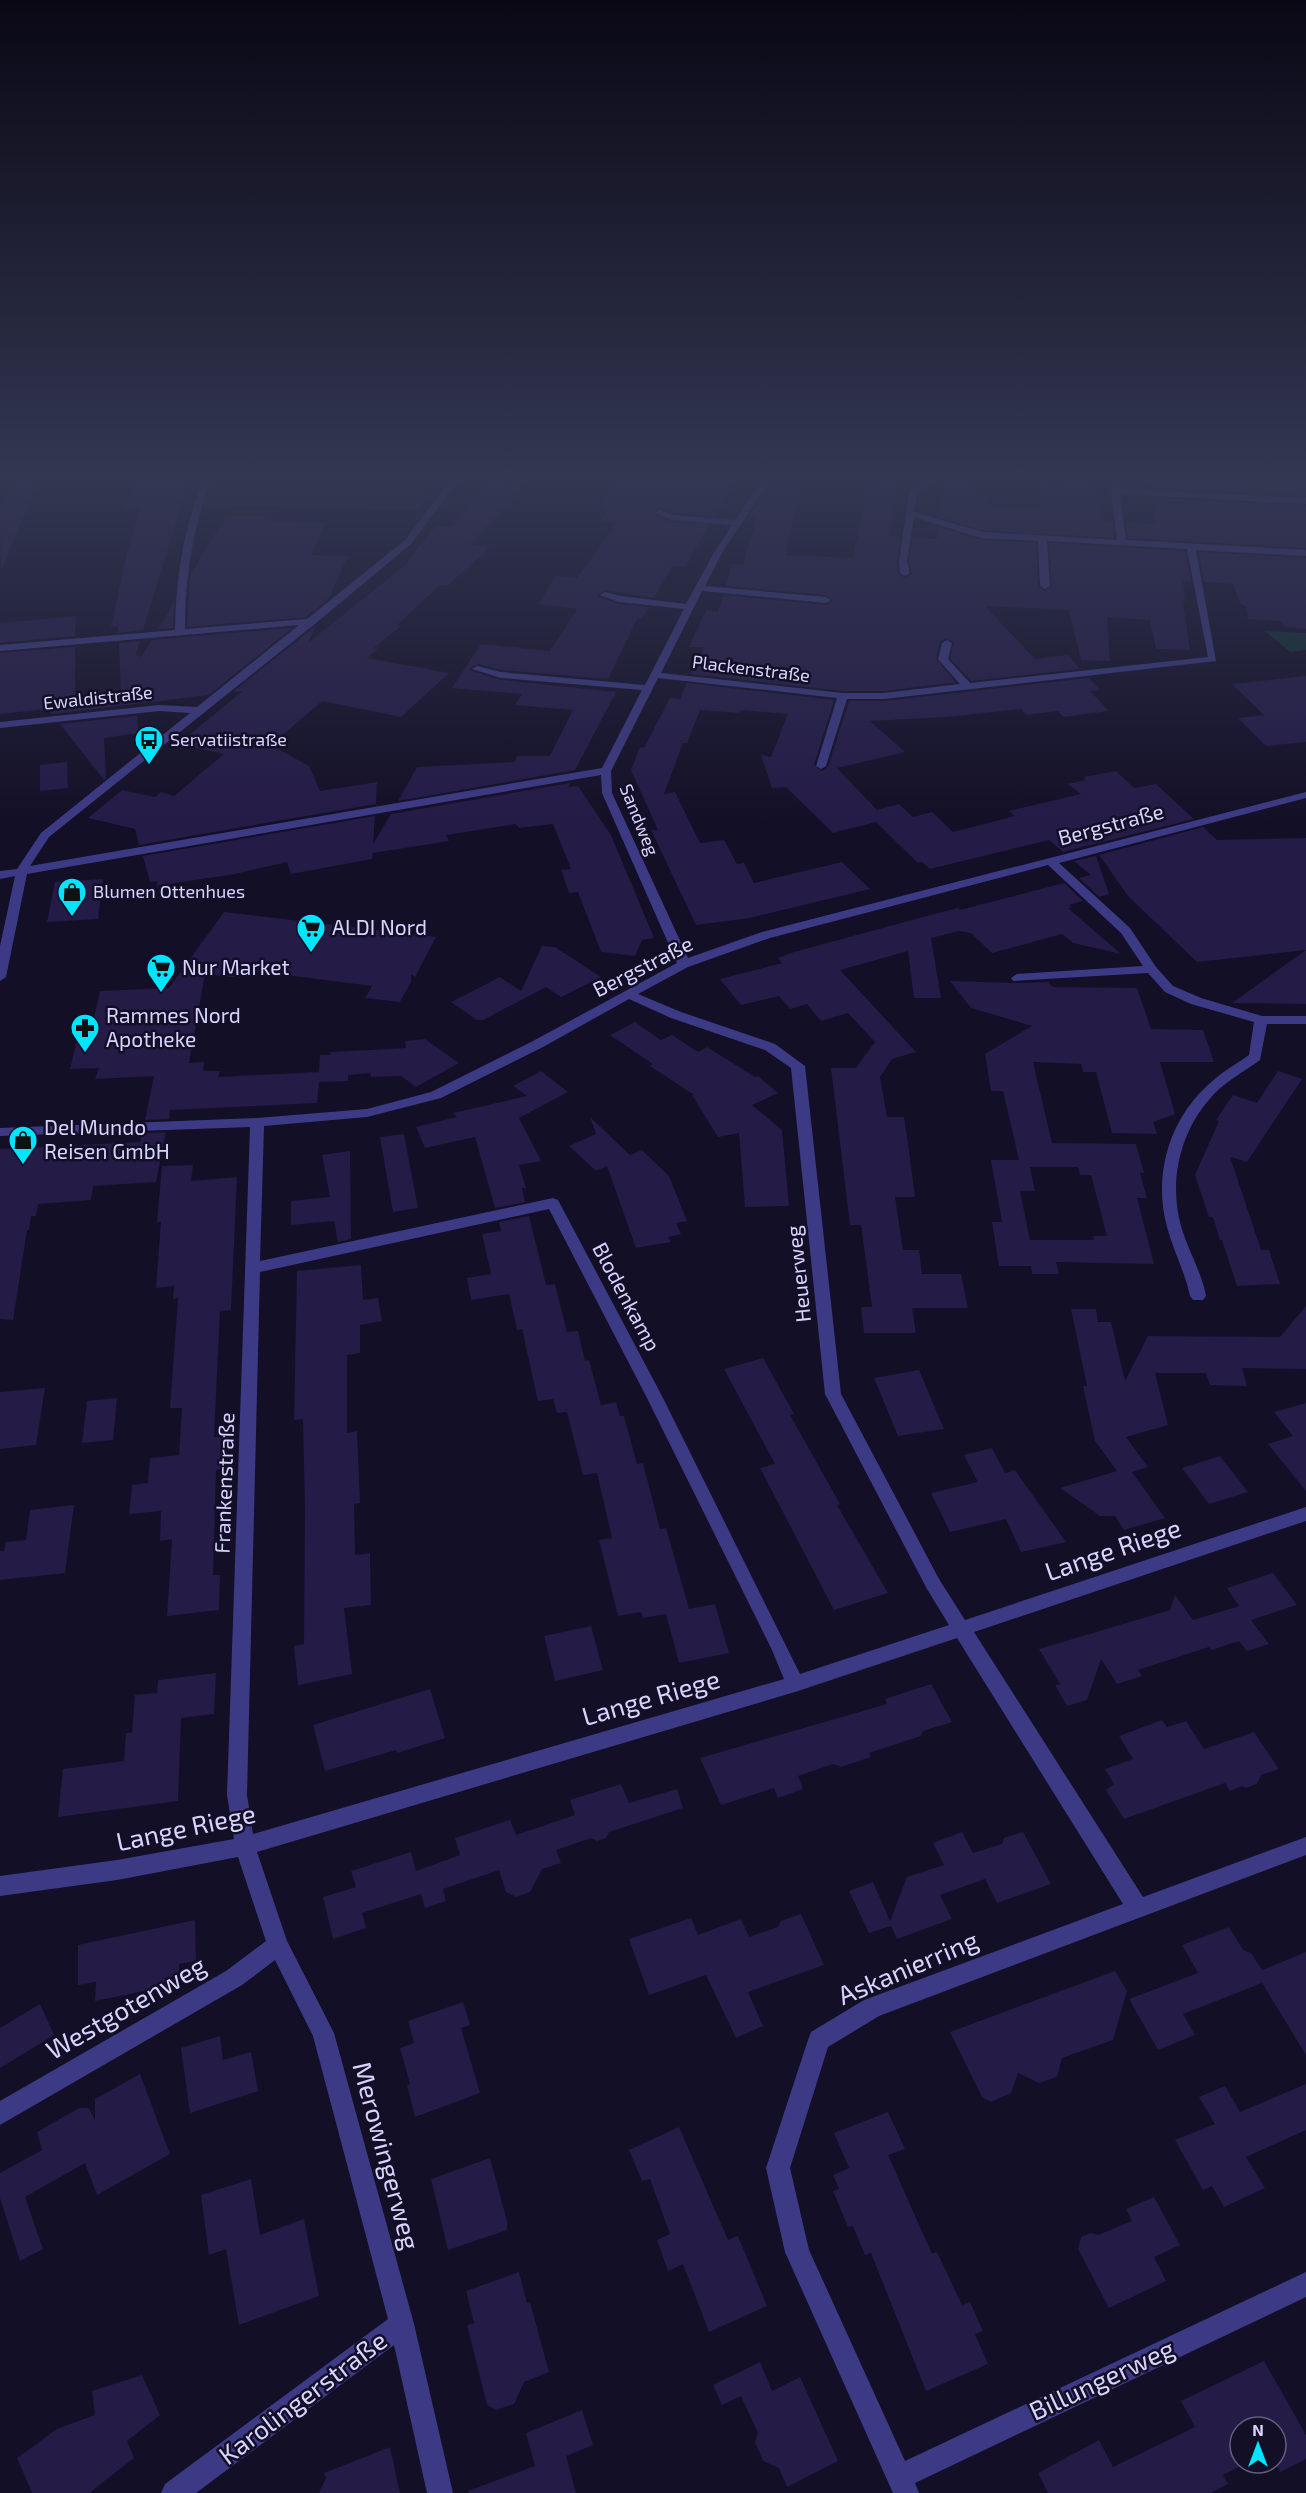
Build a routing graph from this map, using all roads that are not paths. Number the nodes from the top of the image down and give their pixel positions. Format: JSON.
{"nodes":[{"id":1,"x":180,"y":590,"type":"edge"},
{"id":2,"x":350,"y":590,"type":"edge"},
{"id":3,"x":698,"y":590,"type":"edge"},
{"id":4,"x":724,"y":590,"type":"edge"},
{"id":5,"x":1200,"y":590,"type":"edge"},
{"id":6,"x":605,"y":595,"type":"dead end"},
{"id":7,"x":826,"y":600,"type":"dead end"},
{"id":8,"x":689,"y":606,"type":"junction"},
{"id":9,"x":313,"y":621,"type":"junction"},
{"id":10,"x":180,"y":630,"type":"junction"},
{"id":11,"x":947,"y":643,"type":"dead end"},
{"id":12,"x":0,"y":648,"type":"edge"},
{"id":13,"x":477,"y":669,"type":"dead end"},
{"id":14,"x":655,"y":675,"type":"junction"},
{"id":15,"x":968,"y":687,"type":"junction"},
{"id":16,"x":649,"y":688,"type":"junction"},
{"id":17,"x":843,"y":696,"type":"junction"},
{"id":18,"x":199,"y":710,"type":"junction"},
{"id":19,"x":0,"y":725,"type":"edge"},
{"id":20,"x":821,"y":766,"type":"dead end"},
{"id":21,"x":606,"y":771,"type":"junction"},
{"id":22,"x":1306,"y":795,"type":"edge"},
{"id":23,"x":1050,"y":861,"type":"junction"},
{"id":24,"x":21,"y":873,"type":"junction"},
{"id":25,"x":0,"y":875,"type":"edge"},
{"id":26,"x":684,"y":964,"type":"junction"},
{"id":27,"x":1151,"y":969,"type":"junction"},
{"id":28,"x":0,"y":977,"type":"edge"},
{"id":29,"x":1017,"y":978,"type":"dead end"},
{"id":30,"x":629,"y":995,"type":"junction"},
{"id":31,"x":1261,"y":1020,"type":"junction"},
{"id":32,"x":1306,"y":1020,"type":"edge"},
{"id":33,"x":257,"y":1122,"type":"junction"},
{"id":34,"x":0,"y":1132,"type":"edge"},
{"id":35,"x":255,"y":1268,"type":"junction"},
{"id":36,"x":1198,"y":1296,"type":"dead end"},
{"id":37,"x":1306,"y":1514,"type":"edge"},
{"id":38,"x":962,"y":1630,"type":"junction"},
{"id":39,"x":795,"y":1684,"type":"junction"},
{"id":40,"x":245,"y":1846,"type":"junction"},
{"id":41,"x":1306,"y":1846,"type":"edge"},
{"id":42,"x":0,"y":1887,"type":"edge"},
{"id":43,"x":1137,"y":1907,"type":"junction"},
{"id":44,"x":278,"y":1945,"type":"junction"},
{"id":45,"x":0,"y":2114,"type":"edge"},
{"id":46,"x":1306,"y":2284,"type":"edge"},
{"id":47,"x":402,"y":2324,"type":"junction"},
{"id":48,"x":902,"y":2485,"type":"edge"},
{"id":49,"x":174,"y":2493,"type":"edge"},
{"id":50,"x":440,"y":2493,"type":"edge"}],
"edges":[{"from":1,"to":10,"type":"street"},
{"from":2,"to":9,"type":"street"},
{"from":3,"to":8,"type":"street","name":"Sandweg"},
{"from":4,"to":7,"type":"street"},
{"from":5,"to":15,"type":"street","name":"Plackenstraße"},
{"from":6,"to":8,"type":"street"},
{"from":8,"to":14,"type":"street","name":"Sandweg"},
{"from":9,"to":10,"type":"street"},
{"from":9,"to":18,"type":"street"},
{"from":10,"to":12,"type":"street"},
{"from":11,"to":15,"type":"street"},
{"from":13,"to":16,"type":"street"},
{"from":14,"to":16,"type":"street","name":"Sandweg"},
{"from":14,"to":17,"type":"street","name":"Plackenstraße"},
{"from":15,"to":17,"type":"street","name":"Plackenstraße"},
{"from":16,"to":21,"type":"street","name":"Sandweg"},
{"from":17,"to":20,"type":"street"},
{"from":18,"to":19,"type":"street","name":"Ewaldistraße"},
{"from":18,"to":24,"type":"street"},
{"from":21,"to":24,"type":"street"},
{"from":21,"to":26,"type":"street","name":"Sandweg"},
{"from":22,"to":23,"type":"street","name":"Bergstraße"},
{"from":23,"to":26,"type":"street","name":"Bergstraße"},
{"from":23,"to":27,"type":"street"},
{"from":24,"to":25,"type":"street"},
{"from":24,"to":28,"type":"street"},
{"from":26,"to":30,"type":"street","name":"Bergstraße"},
{"from":27,"to":29,"type":"street"},
{"from":27,"to":31,"type":"street"},
{"from":30,"to":33,"type":"street","name":"Bergstraße"},
{"from":30,"to":38,"type":"street","name":"Heuerweg"},
{"from":31,"to":32,"type":"street"},
{"from":31,"to":36,"type":"street"},
{"from":33,"to":34,"type":"street","name":"Bergstraße"},
{"from":33,"to":35,"type":"street","name":"Frankenstraße"},
{"from":35,"to":39,"type":"street","name":"Blodenkamp"},
{"from":35,"to":40,"type":"street","name":"Frankenstraße"},
{"from":37,"to":38,"type":"street","name":"Lange Riege"},
{"from":38,"to":39,"type":"street","name":"Lange Riege"},
{"from":38,"to":43,"type":"street"},
{"from":39,"to":40,"type":"street","name":"Lange Riege"},
{"from":40,"to":42,"type":"street","name":"Lange Riege"},
{"from":40,"to":44,"type":"street","name":"Merowingerweg"},
{"from":41,"to":43,"type":"street","name":"Askanierring"},
{"from":43,"to":48,"type":"street","name":"Askanierring"},
{"from":44,"to":45,"type":"street","name":"Westgotenweg"},
{"from":44,"to":47,"type":"street","name":"Merowingerweg"},
{"from":46,"to":48,"type":"street","name":"Billungerweg"},
{"from":47,"to":49,"type":"street","name":"Karolingerstraße"},
{"from":47,"to":50,"type":"street","name":"Merowingerweg"}]}
